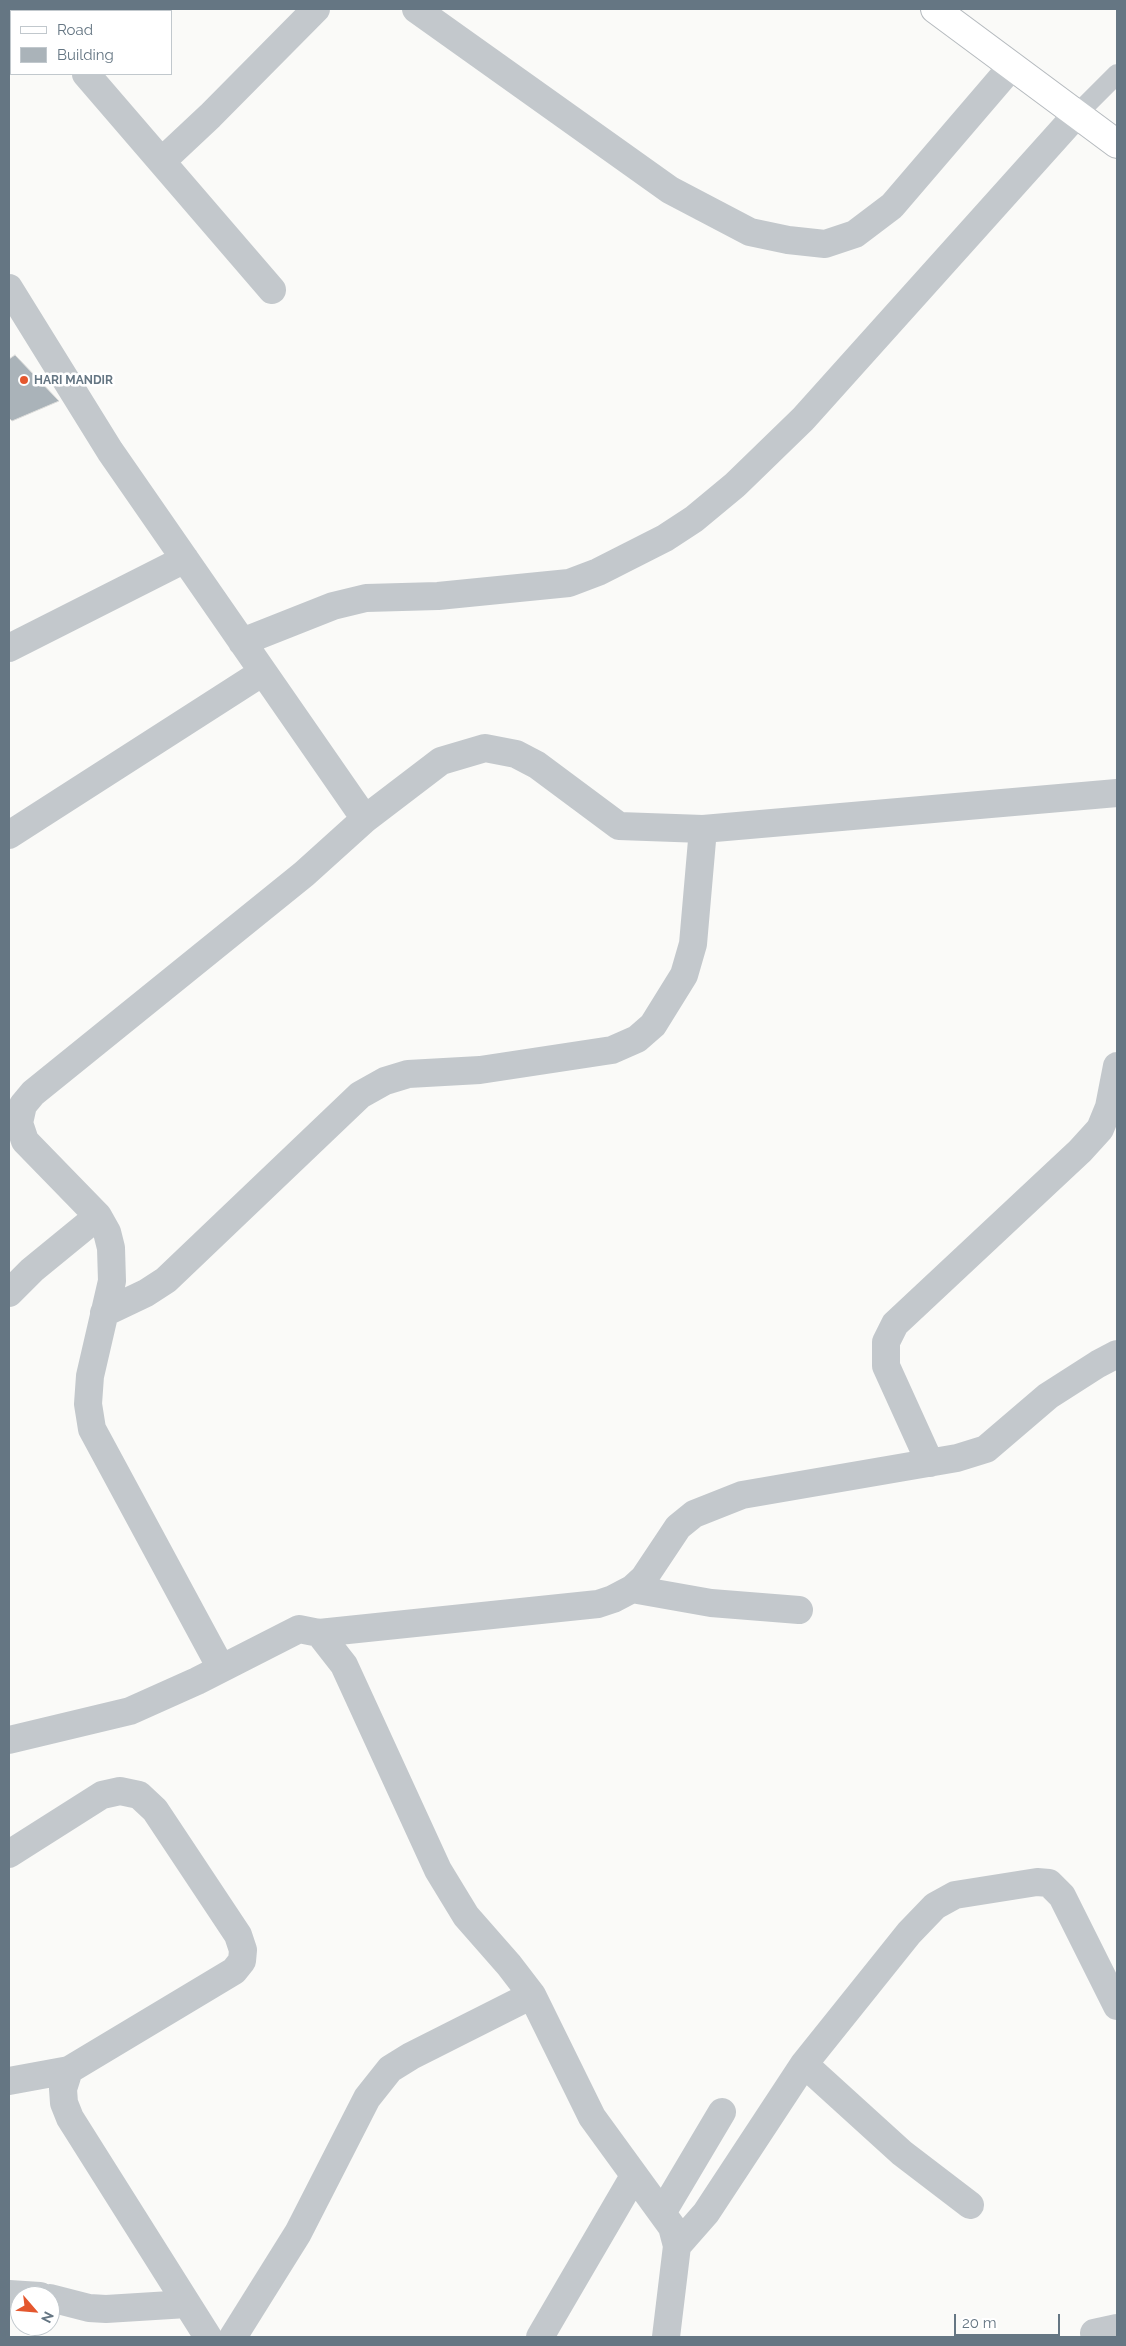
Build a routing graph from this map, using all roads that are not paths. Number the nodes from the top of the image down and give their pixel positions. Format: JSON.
{"nodes":[{"id":1,"x":316,"y":9,"type":"edge"},
{"id":2,"x":416,"y":9,"type":"edge"},
{"id":3,"x":935,"y":9,"type":"edge"},
{"id":4,"x":1012,"y":66,"type":"junction"},
{"id":5,"x":1117,"y":74,"type":"edge"},
{"id":6,"x":87,"y":75,"type":"edge"},
{"id":7,"x":1077,"y":114,"type":"junction"},
{"id":8,"x":1117,"y":144,"type":"edge"},
{"id":9,"x":162,"y":161,"type":"junction"},
{"id":10,"x":9,"y":288,"type":"edge"},
{"id":11,"x":272,"y":290,"type":"dead end"},
{"id":12,"x":185,"y":560,"type":"junction"},
{"id":13,"x":242,"y":642,"type":"junction"},
{"id":14,"x":9,"y":648,"type":"edge"},
{"id":15,"x":263,"y":672,"type":"junction"},
{"id":16,"x":1117,"y":793,"type":"edge"},
{"id":17,"x":365,"y":819,"type":"junction"},
{"id":18,"x":703,"y":829,"type":"junction"},
{"id":19,"x":9,"y":835,"type":"edge"},
{"id":20,"x":1117,"y":1066,"type":"edge"},
{"id":21,"x":98,"y":1216,"type":"junction"},
{"id":22,"x":9,"y":1293,"type":"edge"},
{"id":23,"x":104,"y":1313,"type":"junction"},
{"id":24,"x":1117,"y":1354,"type":"edge"},
{"id":25,"x":930,"y":1463,"type":"junction"},
{"id":26,"x":632,"y":1589,"type":"junction"},
{"id":27,"x":799,"y":1610,"type":"dead end"},
{"id":28,"x":319,"y":1633,"type":"junction"},
{"id":29,"x":221,"y":1668,"type":"junction"},
{"id":30,"x":9,"y":1740,"type":"edge"},
{"id":31,"x":9,"y":1854,"type":"edge"},
{"id":32,"x":532,"y":1995,"type":"junction"},
{"id":33,"x":1117,"y":2006,"type":"edge"},
{"id":34,"x":804,"y":2064,"type":"junction"},
{"id":35,"x":69,"y":2070,"type":"junction"},
{"id":36,"x":9,"y":2081,"type":"edge"},
{"id":37,"x":722,"y":2112,"type":"dead end"},
{"id":38,"x":634,"y":2176,"type":"junction"},
{"id":39,"x":970,"y":2205,"type":"dead end"},
{"id":40,"x":662,"y":2213,"type":"junction"},
{"id":41,"x":677,"y":2246,"type":"junction"},
{"id":42,"x":60,"y":2301,"type":"edge"},
{"id":43,"x":187,"y":2304,"type":"junction"},
{"id":44,"x":208,"y":2337,"type":"edge"},
{"id":45,"x":233,"y":2337,"type":"edge"},
{"id":46,"x":540,"y":2337,"type":"edge"},
{"id":47,"x":666,"y":2337,"type":"edge"}],
"edges":[{"from":1,"to":9,"type":"street"},
{"from":2,"to":4,"type":"street"},
{"from":3,"to":4,"type":"main road"},
{"from":4,"to":7,"type":"main road"},
{"from":5,"to":7,"type":"lane"},
{"from":6,"to":9,"type":"street"},
{"from":7,"to":8,"type":"main road"},
{"from":7,"to":13,"type":"street"},
{"from":9,"to":11,"type":"street"},
{"from":10,"to":12,"type":"street"},
{"from":12,"to":13,"type":"street"},
{"from":12,"to":14,"type":"street"},
{"from":13,"to":15,"type":"street"},
{"from":15,"to":17,"type":"street"},
{"from":15,"to":19,"type":"street"},
{"from":16,"to":18,"type":"street"},
{"from":17,"to":18,"type":"street"},
{"from":17,"to":21,"type":"street"},
{"from":18,"to":23,"type":"street"},
{"from":20,"to":25,"type":"street"},
{"from":21,"to":22,"type":"street"},
{"from":21,"to":23,"type":"street"},
{"from":23,"to":29,"type":"street"},
{"from":24,"to":25,"type":"street"},
{"from":25,"to":26,"type":"street"},
{"from":26,"to":27,"type":"street"},
{"from":26,"to":28,"type":"street"},
{"from":28,"to":29,"type":"street"},
{"from":28,"to":32,"type":"street"},
{"from":29,"to":30,"type":"street"},
{"from":31,"to":35,"type":"street"},
{"from":32,"to":38,"type":"street"},
{"from":32,"to":45,"type":"street"},
{"from":33,"to":34,"type":"street"},
{"from":34,"to":39,"type":"street"},
{"from":34,"to":41,"type":"street"},
{"from":35,"to":36,"type":"street"},
{"from":35,"to":43,"type":"street"},
{"from":37,"to":40,"type":"street"},
{"from":38,"to":40,"type":"street"},
{"from":38,"to":46,"type":"street"},
{"from":40,"to":41,"type":"street"},
{"from":41,"to":47,"type":"street"},
{"from":42,"to":43,"type":"street"},
{"from":43,"to":44,"type":"street"}]}
